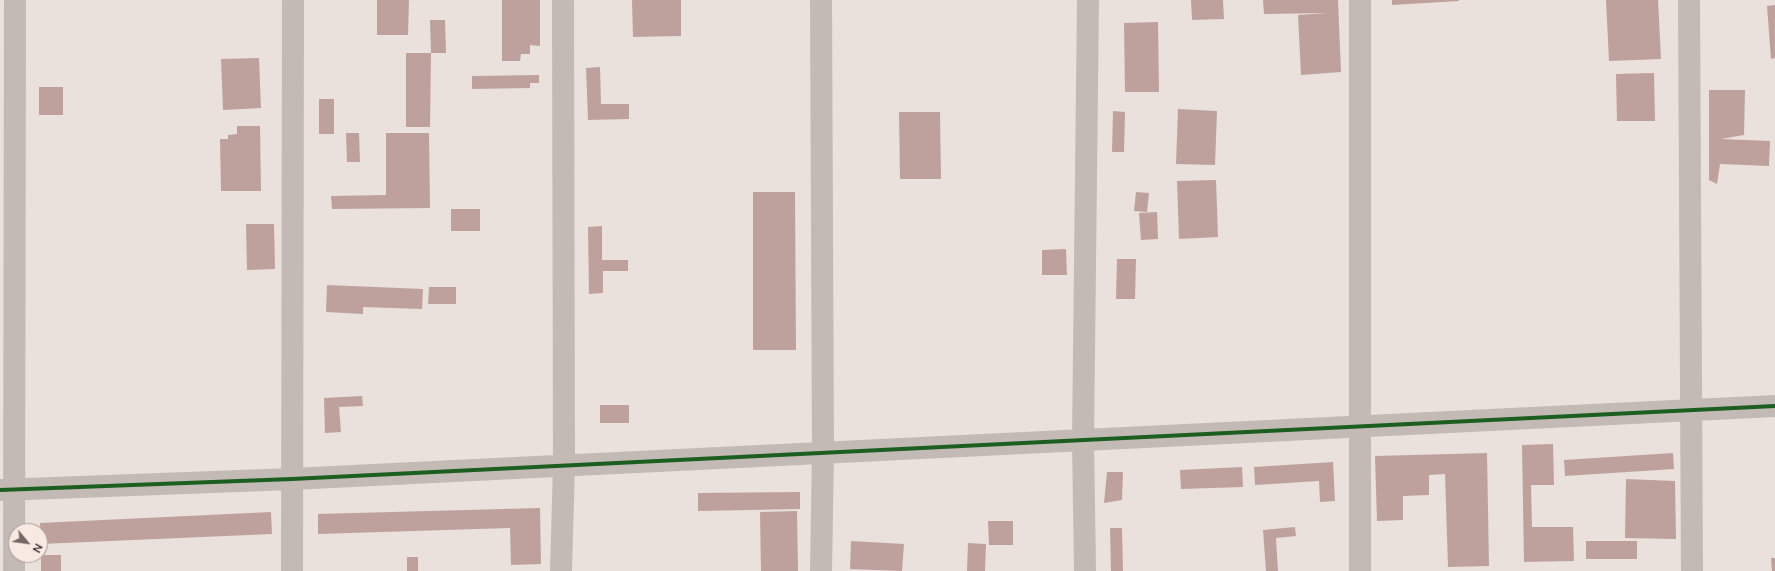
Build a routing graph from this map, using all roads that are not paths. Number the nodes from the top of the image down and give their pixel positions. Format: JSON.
{"nodes":[{"id":1,"x":15,"y":0,"type":"edge"},
{"id":2,"x":292,"y":0,"type":"edge"},
{"id":3,"x":563,"y":0,"type":"edge"},
{"id":4,"x":821,"y":0,"type":"edge"},
{"id":5,"x":1088,"y":0,"type":"edge"},
{"id":6,"x":1360,"y":0,"type":"edge"},
{"id":7,"x":1690,"y":0,"type":"edge"},
{"id":8,"x":1775,"y":406,"type":"edge"},
{"id":9,"x":1691,"y":410,"type":"junction"},
{"id":10,"x":1361,"y":426,"type":"junction"},
{"id":11,"x":1083,"y":440,"type":"junction"},
{"id":12,"x":823,"y":452,"type":"junction"},
{"id":13,"x":564,"y":465,"type":"junction"},
{"id":14,"x":292,"y":478,"type":"junction"},
{"id":15,"x":7,"y":489,"type":"edge"},
{"id":16,"x":14,"y":571,"type":"edge"},
{"id":17,"x":292,"y":571,"type":"edge"},
{"id":18,"x":561,"y":571,"type":"edge"},
{"id":19,"x":821,"y":571,"type":"edge"},
{"id":20,"x":1085,"y":571,"type":"edge"},
{"id":21,"x":1360,"y":571,"type":"edge"},
{"id":22,"x":1692,"y":571,"type":"edge"}],
"edges":[{"from":1,"to":15,"type":"street"},
{"from":2,"to":14,"type":"street"},
{"from":3,"to":13,"type":"street"},
{"from":4,"to":12,"type":"street"},
{"from":5,"to":11,"type":"street"},
{"from":6,"to":10,"type":"street"},
{"from":7,"to":9,"type":"street"},
{"from":8,"to":9,"type":"street"},
{"from":9,"to":10,"type":"street"},
{"from":9,"to":22,"type":"street"},
{"from":10,"to":11,"type":"street"},
{"from":10,"to":21,"type":"street"},
{"from":11,"to":12,"type":"street"},
{"from":11,"to":20,"type":"street"},
{"from":12,"to":13,"type":"street"},
{"from":12,"to":19,"type":"street"},
{"from":13,"to":14,"type":"street"},
{"from":13,"to":18,"type":"street"},
{"from":14,"to":15,"type":"street"},
{"from":14,"to":17,"type":"street"},
{"from":15,"to":16,"type":"street"}]}
